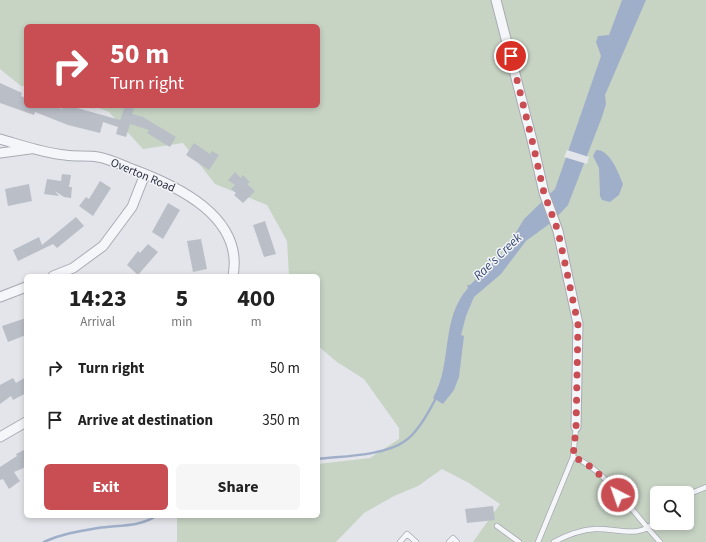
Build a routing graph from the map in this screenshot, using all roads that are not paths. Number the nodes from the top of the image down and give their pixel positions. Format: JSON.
{"nodes":[{"id":1,"x":496,"y":0,"type":"edge"},
{"id":2,"x":0,"y":139,"type":"edge"},
{"id":3,"x":37,"y":149,"type":"junction"},
{"id":4,"x":0,"y":153,"type":"edge"},
{"id":5,"x":145,"y":174,"type":"junction"},
{"id":6,"x":58,"y":274,"type":"edge"},
{"id":7,"x":233,"y":274,"type":"edge"},
{"id":8,"x":24,"y":288,"type":"edge"},
{"id":9,"x":0,"y":297,"type":"edge"},
{"id":10,"x":24,"y":423,"type":"edge"},
{"id":11,"x":576,"y":428,"type":"joint"},
{"id":12,"x":0,"y":437,"type":"edge"},
{"id":13,"x":573,"y":457,"type":"junction"},
{"id":14,"x":706,"y":487,"type":"edge"},
{"id":15,"x":694,"y":492,"type":"edge"},
{"id":16,"x":497,"y":526,"type":"dead end"},
{"id":17,"x":650,"y":526,"type":"edge"},
{"id":18,"x":647,"y":529,"type":"junction"},
{"id":19,"x":400,"y":542,"type":"edge"},
{"id":20,"x":416,"y":542,"type":"edge"},
{"id":21,"x":449,"y":542,"type":"edge"},
{"id":22,"x":457,"y":542,"type":"edge"},
{"id":23,"x":519,"y":542,"type":"edge"},
{"id":24,"x":538,"y":542,"type":"edge"},
{"id":25,"x":554,"y":542,"type":"edge"},
{"id":26,"x":660,"y":542,"type":"edge"}],
"edges":[{"from":1,"to":11,"type":"street"},
{"from":2,"to":3,"type":"street","name":"Overton Road"},
{"from":3,"to":4,"type":"street"},
{"from":3,"to":5,"type":"street","name":"Overton Road"},
{"from":5,"to":6,"type":"street"},
{"from":5,"to":7,"type":"street","name":"Overton Road"},
{"from":8,"to":9,"type":"street"},
{"from":10,"to":12,"type":"street"},
{"from":11,"to":13,"type":"lane"},
{"from":13,"to":18,"type":"lane"},
{"from":13,"to":24,"type":"lane"},
{"from":14,"to":15,"type":"lane"},
{"from":16,"to":23,"type":"lane"},
{"from":17,"to":18,"type":"lane"},
{"from":18,"to":25,"type":"lane"},
{"from":18,"to":26,"type":"lane"},
{"from":19,"to":20,"type":"lane"},
{"from":21,"to":22,"type":"lane"}]}
